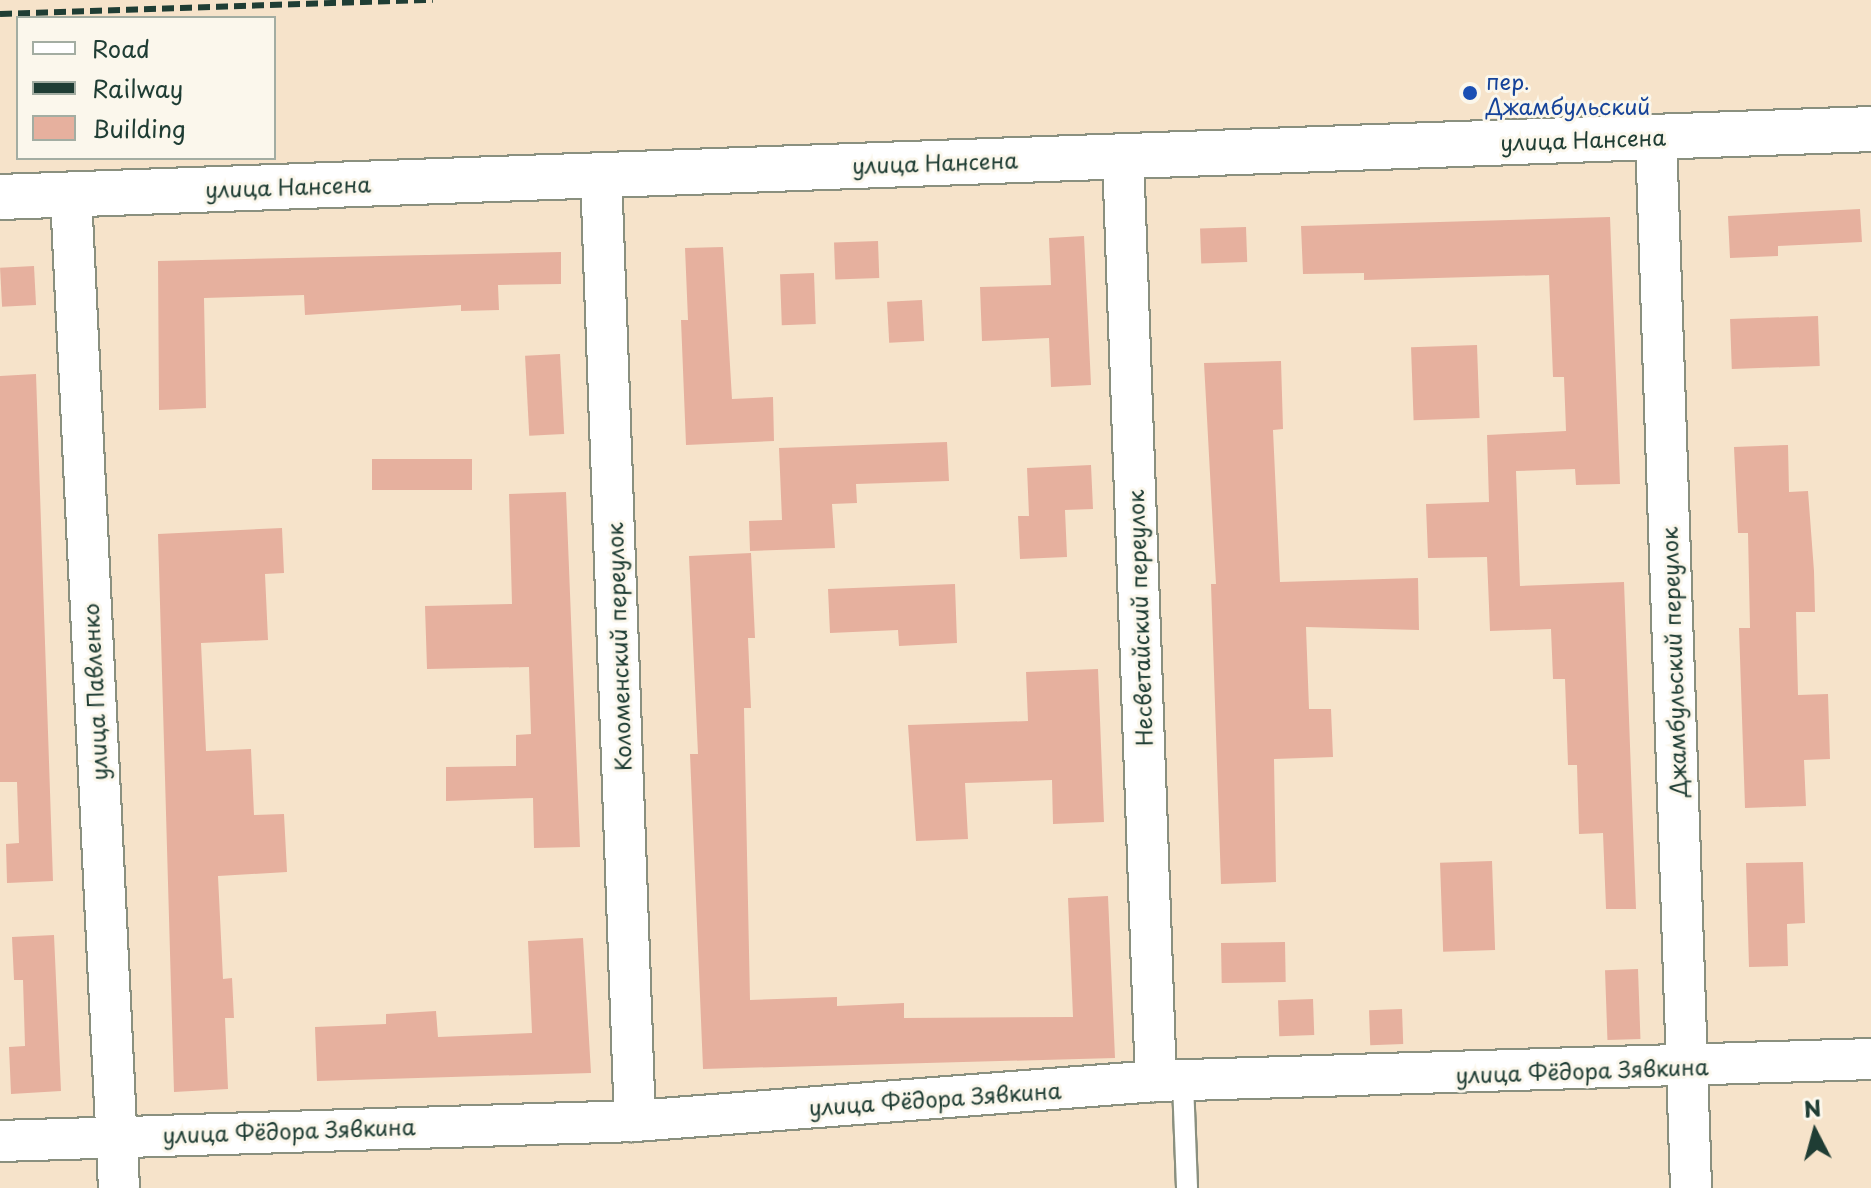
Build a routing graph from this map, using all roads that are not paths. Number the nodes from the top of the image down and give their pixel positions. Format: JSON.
{"nodes":[{"id":1,"x":1871,"y":129,"type":"edge"},
{"id":2,"x":1656,"y":137,"type":"junction"},
{"id":3,"x":1123,"y":156,"type":"junction"},
{"id":4,"x":601,"y":173,"type":"junction"},
{"id":5,"x":71,"y":196,"type":"junction"},
{"id":6,"x":0,"y":197,"type":"edge"},
{"id":7,"x":1871,"y":1059,"type":"edge"},
{"id":8,"x":1686,"y":1066,"type":"junction"},
{"id":9,"x":1169,"y":1082,"type":"junction"},
{"id":10,"x":635,"y":1121,"type":"junction"},
{"id":11,"x":115,"y":1135,"type":"junction"},
{"id":12,"x":0,"y":1141,"type":"edge"},
{"id":13,"x":119,"y":1188,"type":"edge"},
{"id":14,"x":1187,"y":1188,"type":"edge"},
{"id":15,"x":1691,"y":1188,"type":"edge"}],
"edges":[{"from":1,"to":2,"type":"main road","name":"улица Нансена"},
{"from":2,"to":3,"type":"main road","name":"улица Нансена"},
{"from":2,"to":8,"type":"street","name":"Джамбульский переулок"},
{"from":3,"to":4,"type":"main road","name":"улица Нансена"},
{"from":3,"to":9,"type":"street","name":"Несветайский переулок"},
{"from":4,"to":5,"type":"main road","name":"улица Нансена"},
{"from":4,"to":10,"type":"street","name":"Коломенский переулок"},
{"from":5,"to":6,"type":"main road","name":"улица Нансена"},
{"from":5,"to":11,"type":"street","name":"улица Павленко"},
{"from":7,"to":8,"type":"street","name":"улица Фёдора Зявкина"},
{"from":8,"to":9,"type":"street","name":"улица Фёдора Зявкина"},
{"from":8,"to":15,"type":"street","name":"Джамбульский переулок"},
{"from":9,"to":10,"type":"street","name":"улица Фёдора Зявкина"},
{"from":9,"to":14,"type":"lane"},
{"from":10,"to":11,"type":"street","name":"улица Фёдора Зявкина"},
{"from":11,"to":12,"type":"street","name":"улица Фёдора Зявкина"},
{"from":11,"to":13,"type":"street","name":"улица Павленко"}]}
